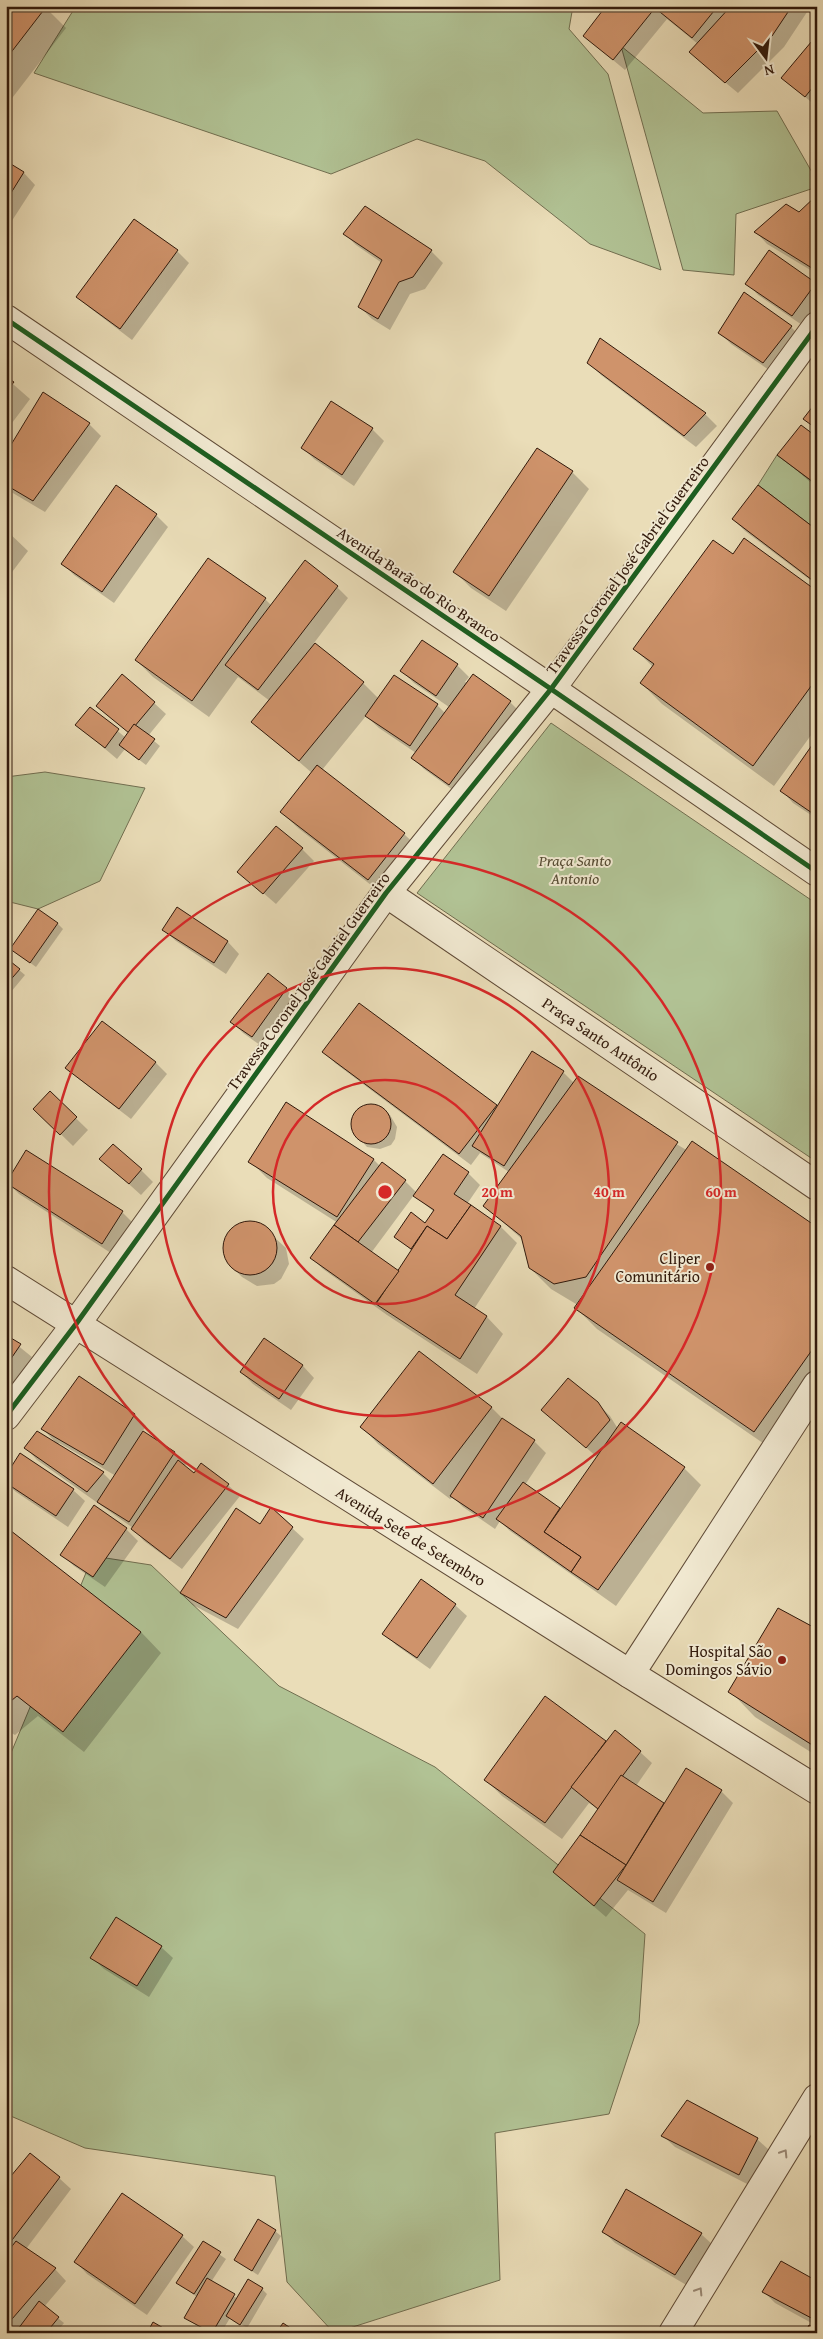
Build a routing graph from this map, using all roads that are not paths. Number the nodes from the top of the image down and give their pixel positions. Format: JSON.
{"nodes":[{"id":1,"x":6,"y":320,"type":"edge"},
{"id":2,"x":817,"y":326,"type":"edge"},
{"id":3,"x":552,"y":689,"type":"junction"},
{"id":4,"x":817,"y":872,"type":"edge"},
{"id":5,"x":386,"y":893,"type":"junction"},
{"id":6,"x":817,"y":1186,"type":"edge"},
{"id":7,"x":6,"y":1280,"type":"edge"},
{"id":8,"x":76,"y":1324,"type":"junction"},
{"id":9,"x":817,"y":1385,"type":"edge"},
{"id":10,"x":6,"y":1416,"type":"edge"},
{"id":11,"x":630,"y":1674,"type":"junction"},
{"id":12,"x":817,"y":1790,"type":"edge"},
{"id":13,"x":817,"y":2098,"type":"edge"},
{"id":14,"x":673,"y":2333,"type":"edge"}],
"edges":[{"from":1,"to":3,"type":"street","name":"Avenida Barão do Rio Branco"},
{"from":2,"to":3,"type":"street","name":"Travessa Coronel José Gabriel Guerreiro"},
{"from":3,"to":4,"type":"street","name":"Avenida Barão do Rio Branco"},
{"from":3,"to":5,"type":"street","name":"Travessa Coronel José Gabriel Guerreiro"},
{"from":5,"to":6,"type":"street","name":"Praça Santo Antônio"},
{"from":5,"to":8,"type":"street","name":"Travessa Coronel José Gabriel Guerreiro"},
{"from":7,"to":8,"type":"street","name":"Avenida Sete de Setembro"},
{"from":8,"to":10,"type":"street","name":"Travessa Coronel José Gabriel Guerreiro"},
{"from":8,"to":11,"type":"street","name":"Avenida Sete de Setembro"},
{"from":9,"to":11,"type":"street"},
{"from":11,"to":12,"type":"street","name":"Avenida Sete de Setembro"},
{"from":14,"to":13,"type":"street","one_way":true}]}
